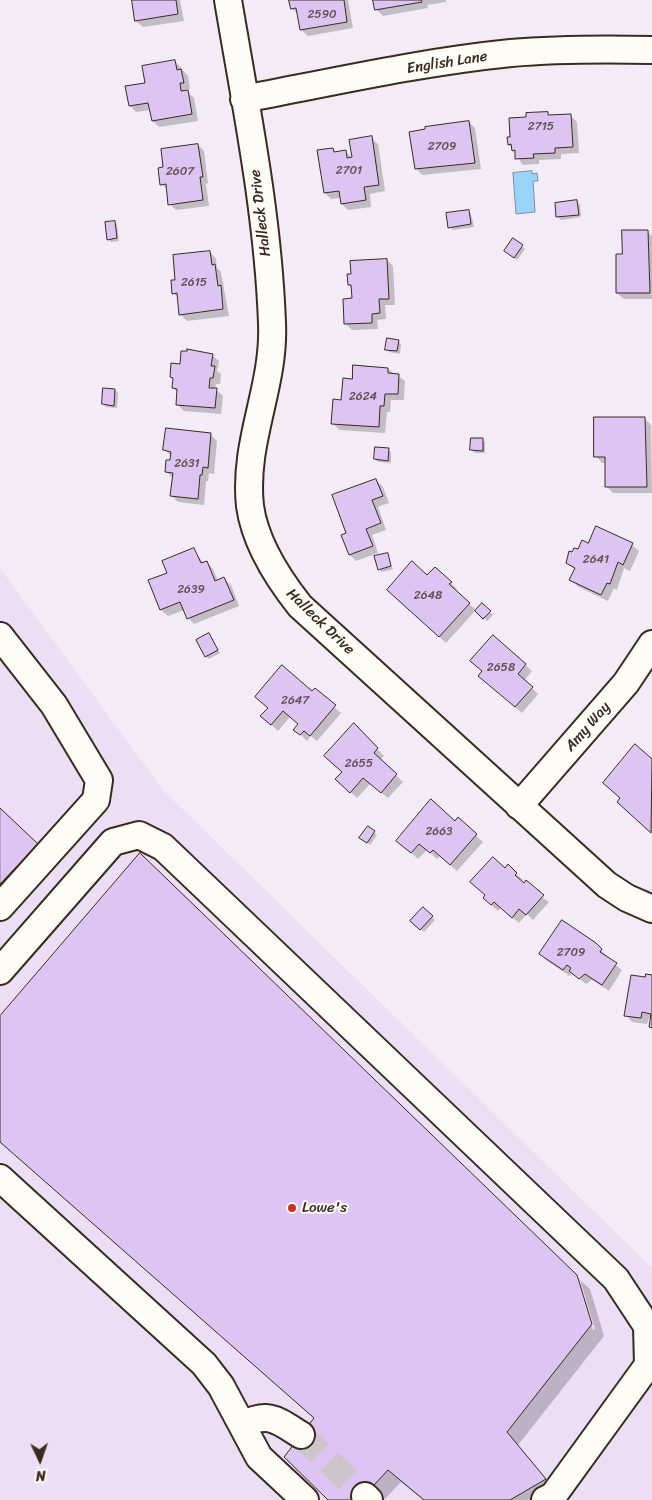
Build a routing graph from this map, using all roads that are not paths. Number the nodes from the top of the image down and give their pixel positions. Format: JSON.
{"nodes":[{"id":1,"x":228,"y":0,"type":"edge"},
{"id":2,"x":652,"y":50,"type":"edge"},
{"id":3,"x":244,"y":99,"type":"junction"},
{"id":4,"x":0,"y":636,"type":"edge"},
{"id":5,"x":652,"y":644,"type":"edge"},
{"id":6,"x":519,"y":806,"type":"junction"},
{"id":7,"x":0,"y":907,"type":"edge"},
{"id":8,"x":652,"y":909,"type":"edge"},
{"id":9,"x":0,"y":971,"type":"edge"},
{"id":10,"x":0,"y":1178,"type":"edge"},
{"id":11,"x":242,"y":1425,"type":"junction"},
{"id":12,"x":301,"y":1435,"type":"tunnel mouth"},
{"id":13,"x":305,"y":1500,"type":"edge"},
{"id":14,"x":545,"y":1500,"type":"edge"}],
"edges":[{"from":1,"to":3,"type":"street","name":"Halleck Drive"},
{"from":2,"to":3,"type":"street","name":"English Lane"},
{"from":3,"to":6,"type":"street","name":"Halleck Drive"},
{"from":4,"to":7,"type":"street"},
{"from":5,"to":6,"type":"street","name":"Amy Way"},
{"from":6,"to":8,"type":"street","name":"Halleck Drive"},
{"from":9,"to":14,"type":"street"},
{"from":10,"to":11,"type":"street"},
{"from":11,"to":12,"type":"street"},
{"from":11,"to":13,"type":"street"}]}
